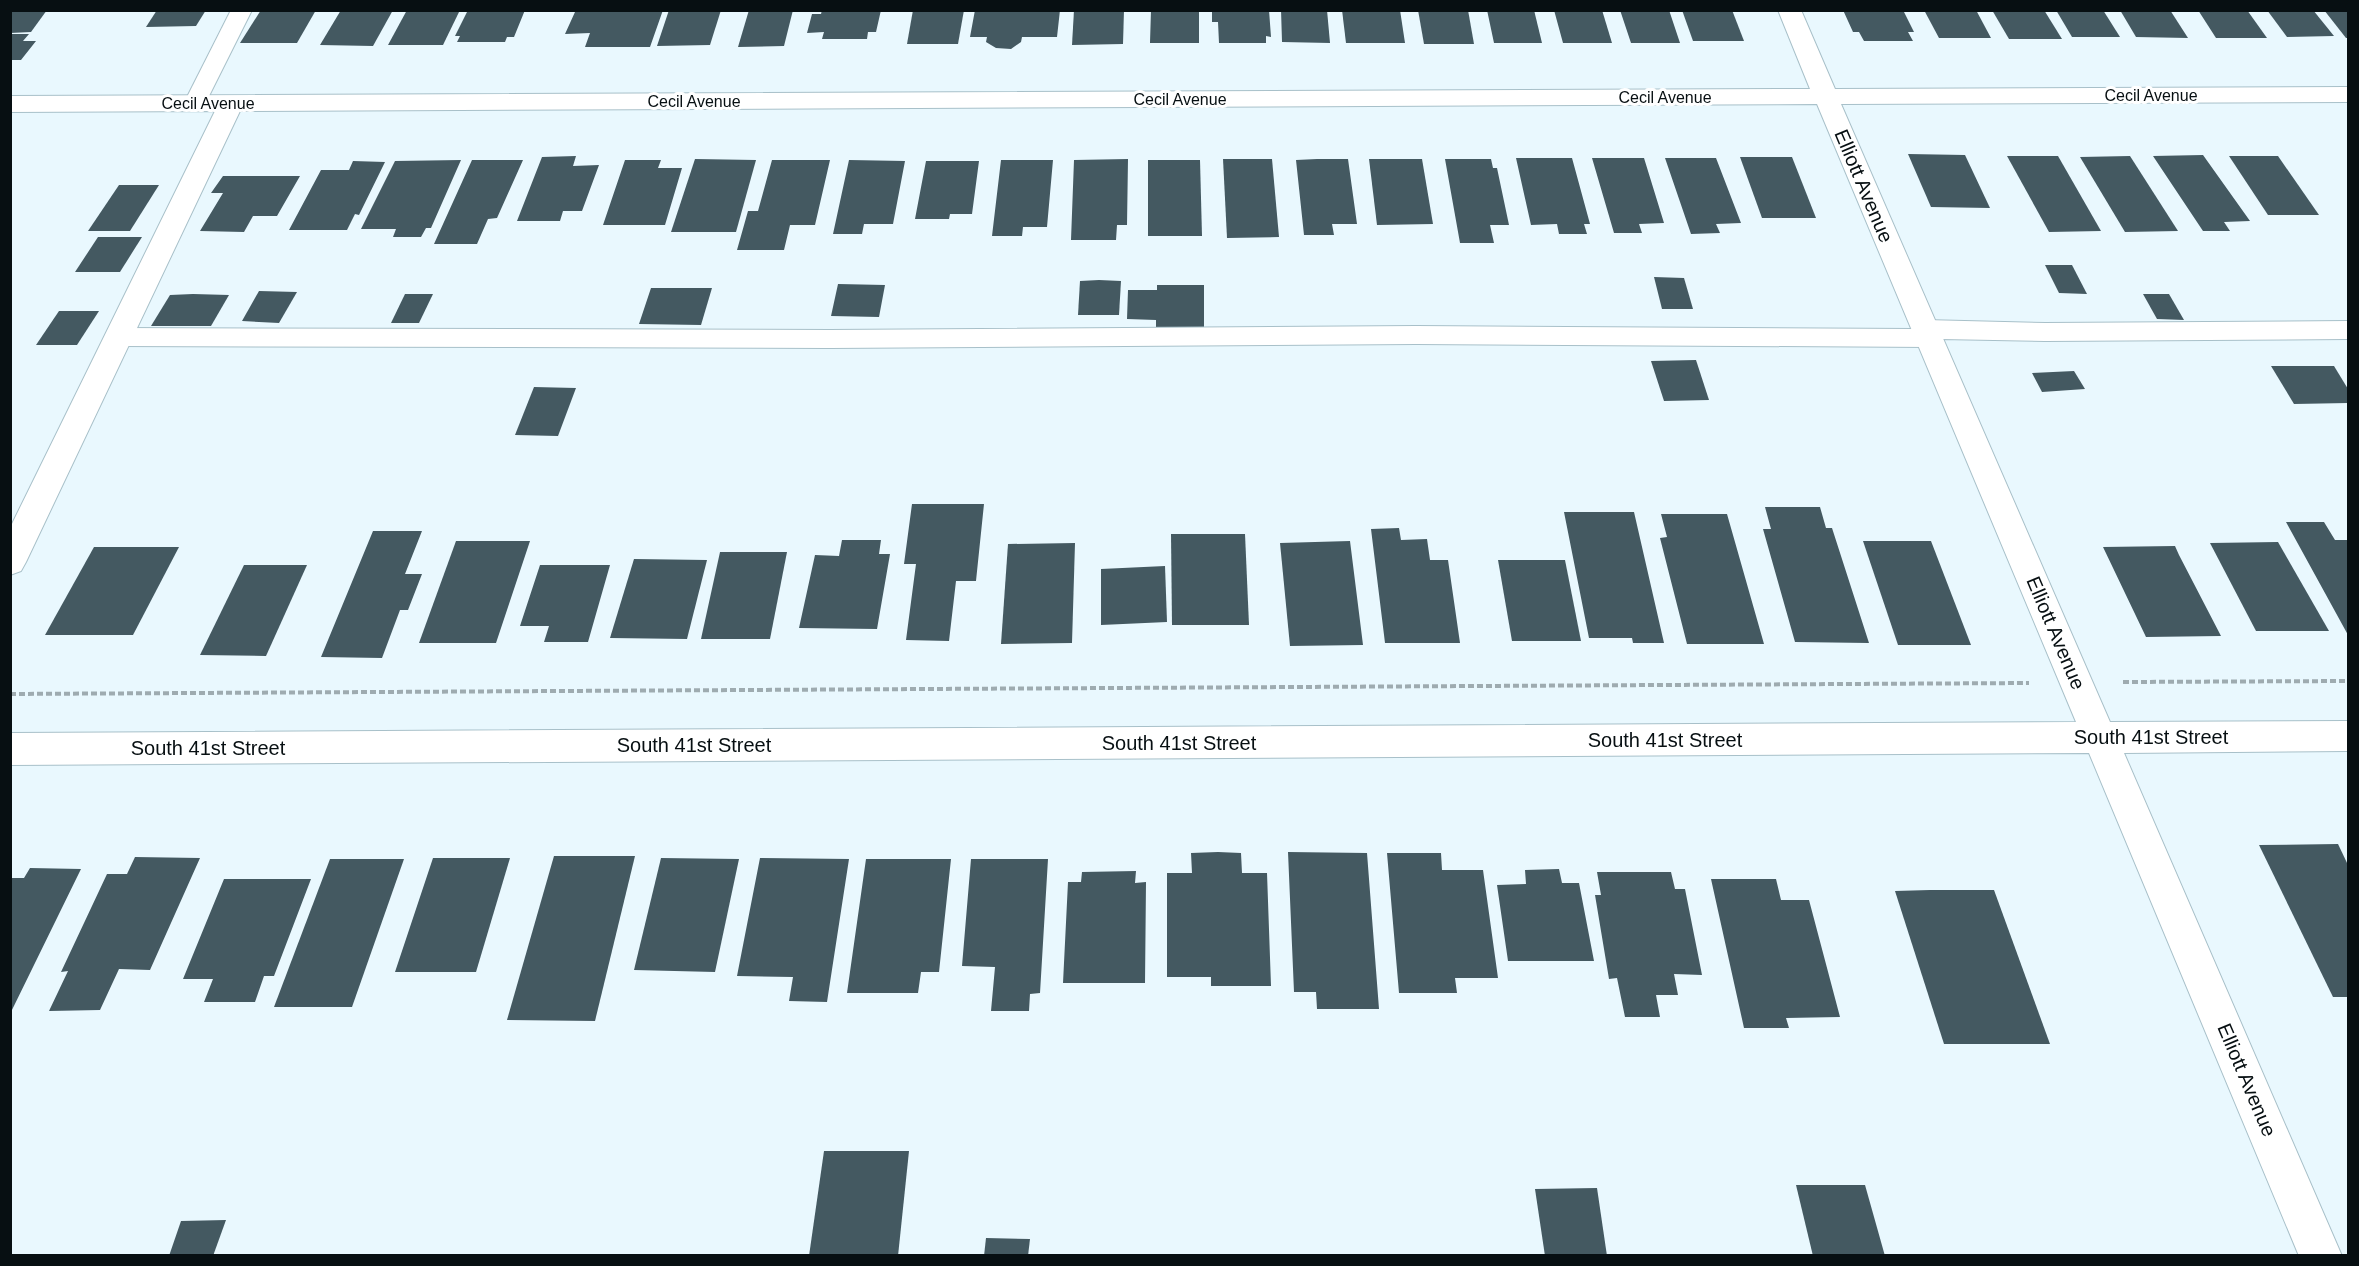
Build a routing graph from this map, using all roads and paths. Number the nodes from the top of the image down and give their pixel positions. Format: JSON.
{"nodes":[{"id":1,"x":242,"y":10,"type":"edge"},
{"id":2,"x":1789,"y":10,"type":"edge"},
{"id":3,"x":2349,"y":94,"type":"edge"},
{"id":4,"x":1825,"y":97,"type":"junction"},
{"id":5,"x":195,"y":103,"type":"junction"},
{"id":6,"x":231,"y":103,"type":"junction"},
{"id":7,"x":10,"y":104,"type":"edge"},
{"id":8,"x":2349,"y":330,"type":"edge"},
{"id":9,"x":1927,"y":333,"type":"junction"},
{"id":10,"x":119,"y":337,"type":"junction"},
{"id":11,"x":10,"y":562,"type":"edge"},
{"id":12,"x":2349,"y":681,"type":"edge"},
{"id":13,"x":2077,"y":683,"type":"junction"},
{"id":14,"x":10,"y":694,"type":"edge"},
{"id":15,"x":2349,"y":736,"type":"edge"},
{"id":16,"x":2100,"y":738,"type":"junction"},
{"id":17,"x":10,"y":749,"type":"edge"},
{"id":18,"x":2321,"y":1256,"type":"edge"}],
"edges":[{"from":1,"to":5,"type":"lane"},
{"from":2,"to":4,"type":"street","name":"Elliott Avenue"},
{"from":3,"to":4,"type":"street","name":"Cecil Avenue"},
{"from":4,"to":6,"type":"street","name":"Cecil Avenue"},
{"from":4,"to":9,"type":"street","name":"Elliott Avenue"},
{"from":5,"to":6,"type":"street","name":"Cecil Avenue"},
{"from":5,"to":7,"type":"street","name":"Cecil Avenue"},
{"from":6,"to":10,"type":"street"},
{"from":8,"to":9,"type":"lane"},
{"from":9,"to":10,"type":"lane"},
{"from":9,"to":13,"type":"street","name":"Elliott Avenue"},
{"from":10,"to":11,"type":"street"},
{"from":12,"to":13,"type":"path"},
{"from":13,"to":14,"type":"path"},
{"from":13,"to":16,"type":"street","name":"Elliott Avenue"},
{"from":15,"to":16,"type":"street","name":"South 41st Street"},
{"from":16,"to":17,"type":"street","name":"South 41st Street"},
{"from":16,"to":18,"type":"street","name":"Elliott Avenue"}]}
